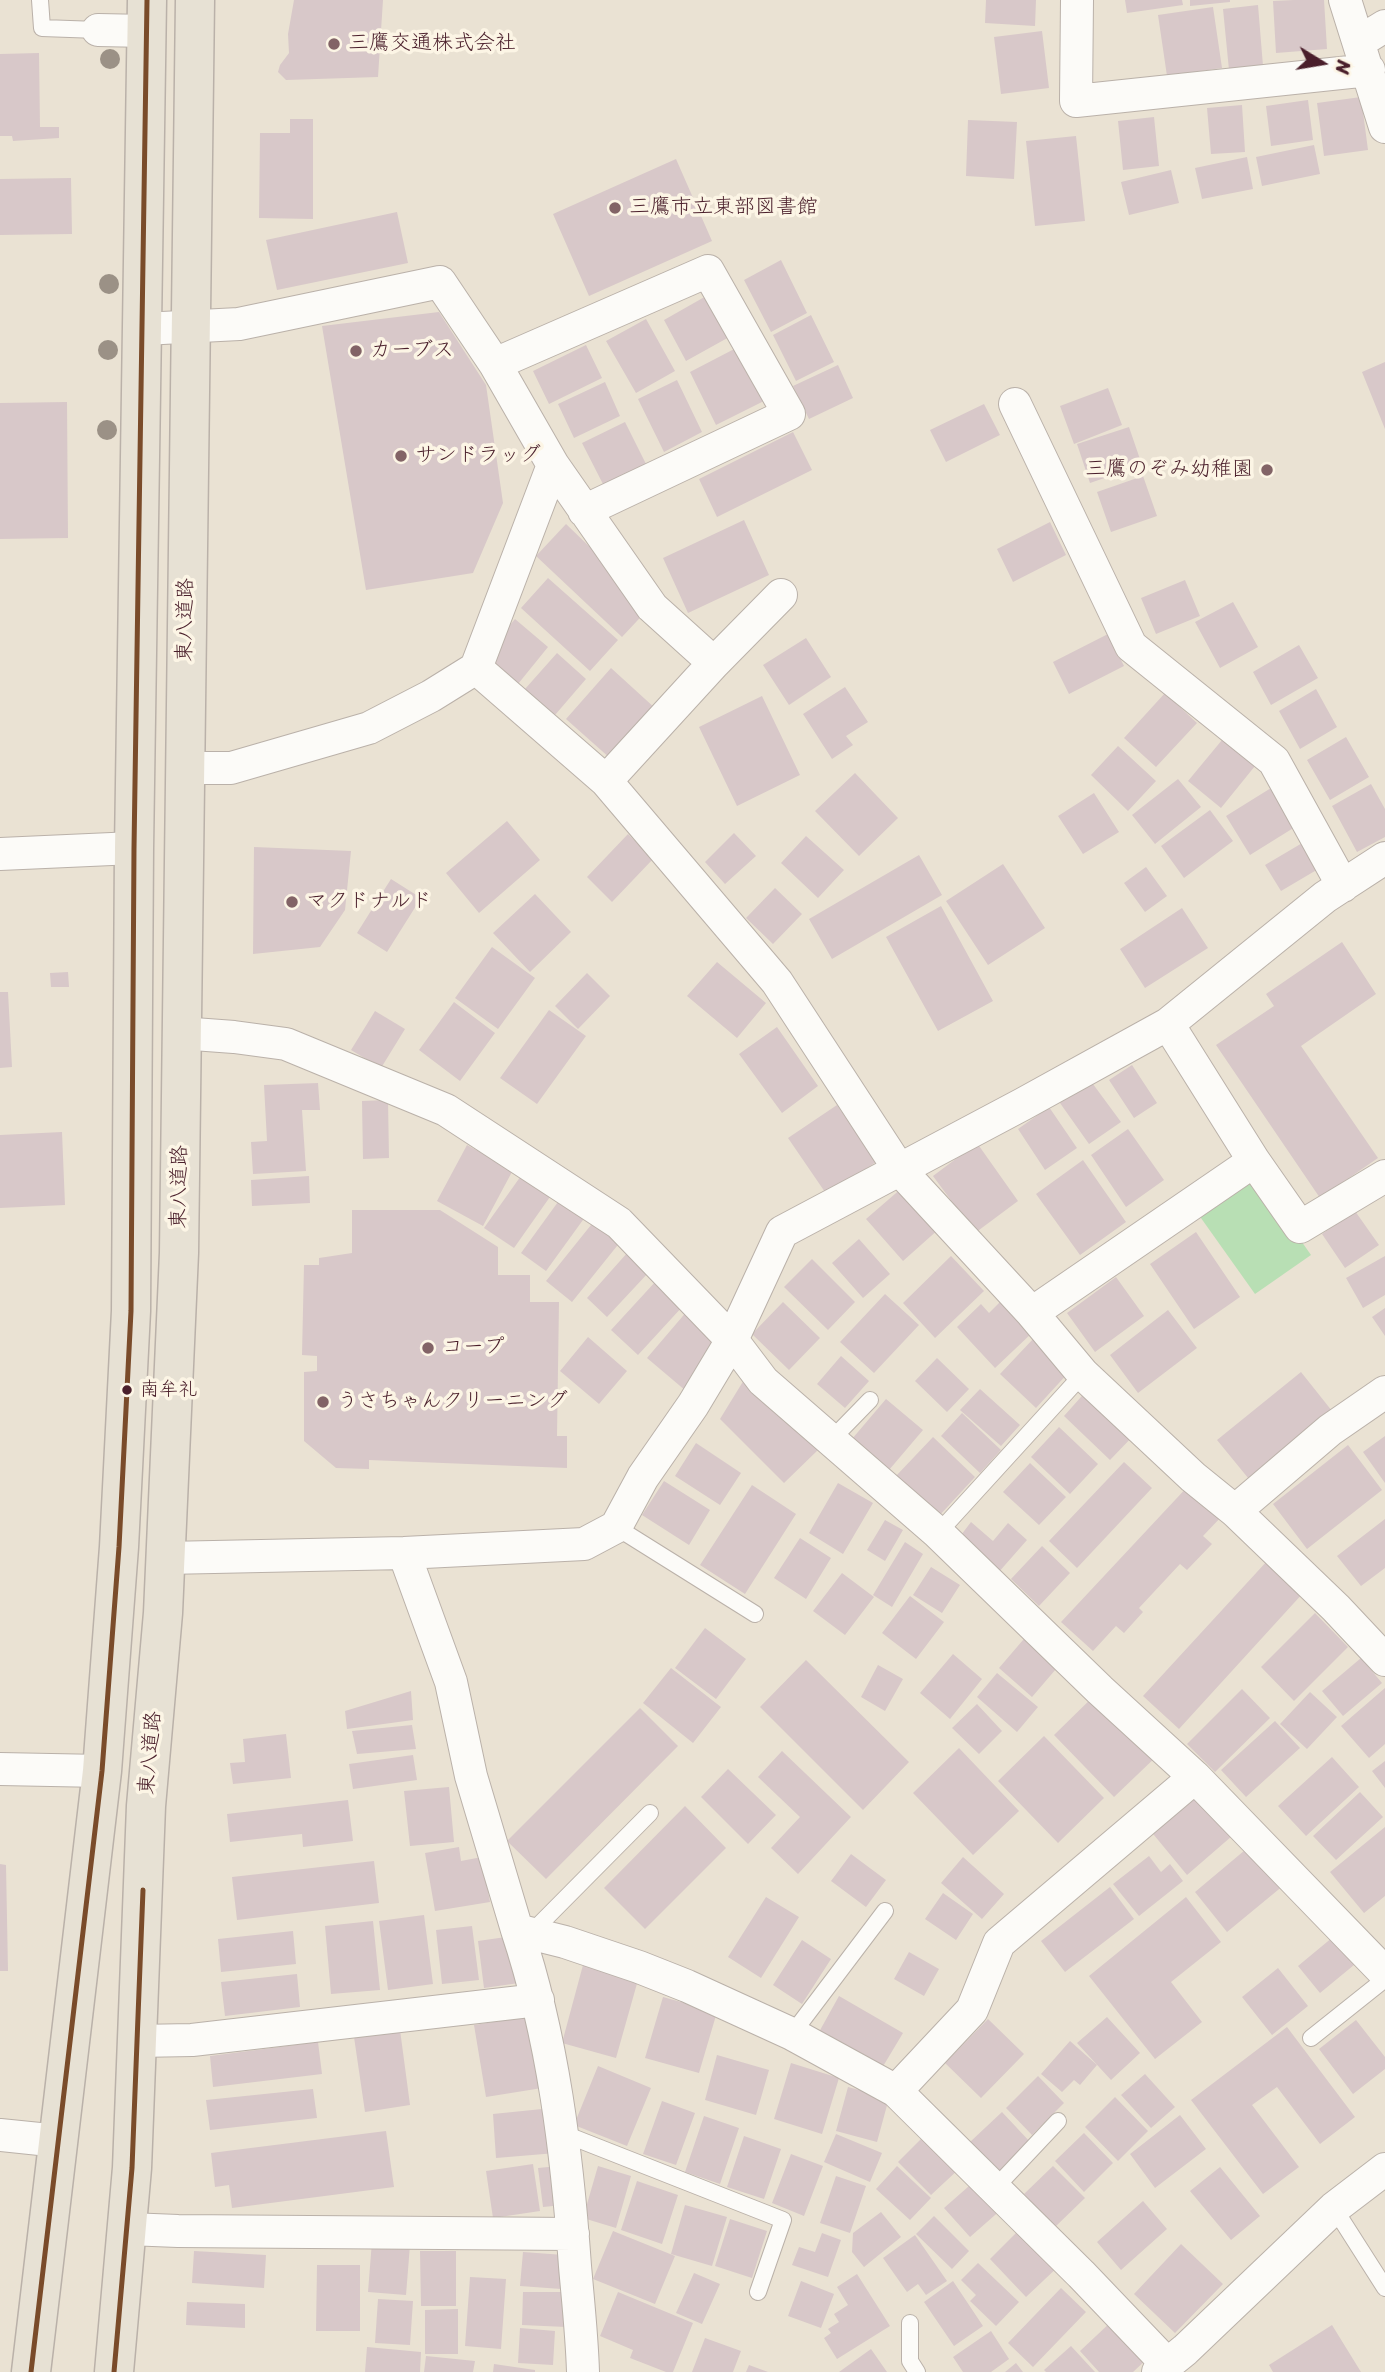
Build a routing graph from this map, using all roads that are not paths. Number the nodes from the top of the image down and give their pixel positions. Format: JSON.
{"nodes":[{"id":1,"x":40,"y":0,"type":"edge"},
{"id":2,"x":195,"y":0,"type":"edge"},
{"id":3,"x":1077,"y":0,"type":"edge"},
{"id":4,"x":1345,"y":0,"type":"edge"},
{"id":5,"x":147,"y":16,"type":"edge"},
{"id":6,"x":1385,"y":26,"type":"edge"},
{"id":7,"x":98,"y":30,"type":"joint"},
{"id":8,"x":1364,"y":56,"type":"junction"},
{"id":9,"x":1385,"y":127,"type":"edge"},
{"id":10,"x":191,"y":327,"type":"junction"},
{"id":11,"x":144,"y":329,"type":"junction"},
{"id":12,"x":495,"y":364,"type":"junction"},
{"id":13,"x":1016,"y":404,"type":"dead end"},
{"id":14,"x":553,"y":466,"type":"junction"},
{"id":15,"x":584,"y":511,"type":"junction"},
{"id":16,"x":781,"y":595,"type":"dead end"},
{"id":17,"x":714,"y":663,"type":"junction"},
{"id":18,"x":476,"y":668,"type":"junction"},
{"id":19,"x":183,"y":768,"type":"junction"},
{"id":20,"x":606,"y":781,"type":"junction"},
{"id":21,"x":134,"y":848,"type":"junction"},
{"id":22,"x":0,"y":854,"type":"edge"},
{"id":23,"x":1385,"y":858,"type":"edge"},
{"id":24,"x":1343,"y":886,"type":"junction"},
{"id":25,"x":1168,"y":1024,"type":"junction"},
{"id":26,"x":180,"y":1033,"type":"junction"},
{"id":27,"x":1254,"y":1161,"type":"junction"},
{"id":28,"x":899,"y":1169,"type":"junction"},
{"id":29,"x":1385,"y":1176,"type":"edge"},
{"id":30,"x":1032,"y":1313,"type":"junction"},
{"id":31,"x":732,"y":1340,"type":"junction"},
{"id":32,"x":1083,"y":1374,"type":"junction"},
{"id":33,"x":1385,"y":1392,"type":"edge"},
{"id":34,"x":870,"y":1399,"type":"dead end"},
{"id":35,"x":831,"y":1440,"type":"junction"},
{"id":36,"x":1235,"y":1511,"type":"junction"},
{"id":37,"x":616,"y":1527,"type":"junction"},
{"id":38,"x":938,"y":1533,"type":"junction"},
{"id":39,"x":404,"y":1553,"type":"junction"},
{"id":40,"x":166,"y":1558,"type":"junction"},
{"id":41,"x":755,"y":1615,"type":"dead end"},
{"id":42,"x":1385,"y":1660,"type":"edge"},
{"id":43,"x":0,"y":1769,"type":"edge"},
{"id":44,"x":102,"y":1771,"type":"junction"},
{"id":45,"x":1195,"y":1777,"type":"junction"},
{"id":46,"x":650,"y":1813,"type":"dead end"},
{"id":47,"x":886,"y":1911,"type":"dead end"},
{"id":48,"x":524,"y":1932,"type":"junction"},
{"id":49,"x":1385,"y":1973,"type":"edge"},
{"id":50,"x":1385,"y":1979,"type":"edge"},
{"id":51,"x":538,"y":2000,"type":"junction"},
{"id":52,"x":792,"y":2034,"type":"junction"},
{"id":53,"x":1311,"y":2038,"type":"dead end"},
{"id":54,"x":137,"y":2041,"type":"junction"},
{"id":55,"x":896,"y":2091,"type":"junction"},
{"id":56,"x":1058,"y":2121,"type":"dead end"},
{"id":57,"x":562,"y":2133,"type":"junction"},
{"id":58,"x":0,"y":2135,"type":"edge"},
{"id":59,"x":59,"y":2141,"type":"junction"},
{"id":60,"x":1385,"y":2169,"type":"edge"},
{"id":61,"x":995,"y":2188,"type":"junction"},
{"id":62,"x":1334,"y":2208,"type":"junction"},
{"id":63,"x":128,"y":2229,"type":"junction"},
{"id":64,"x":573,"y":2234,"type":"junction"},
{"id":65,"x":1385,"y":2288,"type":"edge"},
{"id":66,"x":758,"y":2292,"type":"dead end"},
{"id":67,"x":910,"y":2323,"type":"dead end"},
{"id":68,"x":1177,"y":2364,"type":"edge"},
{"id":69,"x":585,"y":2371,"type":"edge"},
{"id":70,"x":31,"y":2372,"type":"edge"},
{"id":71,"x":114,"y":2372,"type":"edge"},
{"id":72,"x":918,"y":2372,"type":"edge"}],
"edges":[{"from":1,"to":7,"type":"lane"},
{"from":2,"to":10,"type":"main road","name":"東八道路"},
{"from":3,"to":8,"type":"street"},
{"from":4,"to":8,"type":"street"},
{"from":5,"to":7,"type":"street"},
{"from":5,"to":11,"type":"main road"},
{"from":6,"to":8,"type":"street"},
{"from":8,"to":9,"type":"street"},
{"from":10,"to":11,"type":"street"},
{"from":10,"to":12,"type":"street"},
{"from":10,"to":19,"type":"main road","name":"東八道路"},
{"from":11,"to":21,"type":"main road"},
{"from":12,"to":14,"type":"street"},
{"from":12,"to":15,"type":"street"},
{"from":13,"to":24,"type":"street"},
{"from":14,"to":15,"type":"street"},
{"from":14,"to":18,"type":"street"},
{"from":15,"to":17,"type":"street"},
{"from":16,"to":17,"type":"street"},
{"from":17,"to":20,"type":"street"},
{"from":18,"to":19,"type":"street"},
{"from":18,"to":20,"type":"street"},
{"from":19,"to":26,"type":"main road","name":"東八道路"},
{"from":20,"to":28,"type":"street"},
{"from":21,"to":22,"type":"street"},
{"from":21,"to":44,"type":"main road"},
{"from":23,"to":24,"type":"street"},
{"from":24,"to":25,"type":"street"},
{"from":25,"to":27,"type":"street"},
{"from":25,"to":28,"type":"street"},
{"from":26,"to":31,"type":"street"},
{"from":26,"to":40,"type":"main road","name":"東八道路"},
{"from":27,"to":29,"type":"street"},
{"from":27,"to":30,"type":"street"},
{"from":28,"to":30,"type":"street"},
{"from":28,"to":31,"type":"street"},
{"from":30,"to":32,"type":"street"},
{"from":31,"to":35,"type":"street"},
{"from":31,"to":37,"type":"street"},
{"from":32,"to":36,"type":"street"},
{"from":32,"to":38,"type":"lane"},
{"from":33,"to":36,"type":"street"},
{"from":34,"to":35,"type":"lane"},
{"from":35,"to":38,"type":"street"},
{"from":36,"to":42,"type":"street"},
{"from":37,"to":39,"type":"street"},
{"from":37,"to":41,"type":"lane"},
{"from":38,"to":45,"type":"street"},
{"from":39,"to":40,"type":"street"},
{"from":39,"to":48,"type":"street"},
{"from":40,"to":54,"type":"main road","name":"東八道路"},
{"from":43,"to":44,"type":"street"},
{"from":44,"to":59,"type":"main road"},
{"from":45,"to":49,"type":"street"},
{"from":45,"to":55,"type":"street"},
{"from":46,"to":48,"type":"lane"},
{"from":47,"to":52,"type":"lane"},
{"from":48,"to":51,"type":"street"},
{"from":48,"to":52,"type":"street"},
{"from":50,"to":53,"type":"lane"},
{"from":51,"to":54,"type":"street"},
{"from":51,"to":57,"type":"street"},
{"from":52,"to":55,"type":"street"},
{"from":54,"to":63,"type":"main road","name":"東八道路"},
{"from":55,"to":61,"type":"street"},
{"from":56,"to":61,"type":"lane"},
{"from":57,"to":64,"type":"street"},
{"from":57,"to":66,"type":"lane"},
{"from":58,"to":59,"type":"street"},
{"from":59,"to":70,"type":"main road"},
{"from":60,"to":62,"type":"street"},
{"from":61,"to":68,"type":"street"},
{"from":62,"to":65,"type":"lane"},
{"from":62,"to":68,"type":"street"},
{"from":63,"to":64,"type":"street"},
{"from":63,"to":71,"type":"main road","name":"東八道路"},
{"from":64,"to":69,"type":"street"},
{"from":67,"to":72,"type":"lane"}]}
